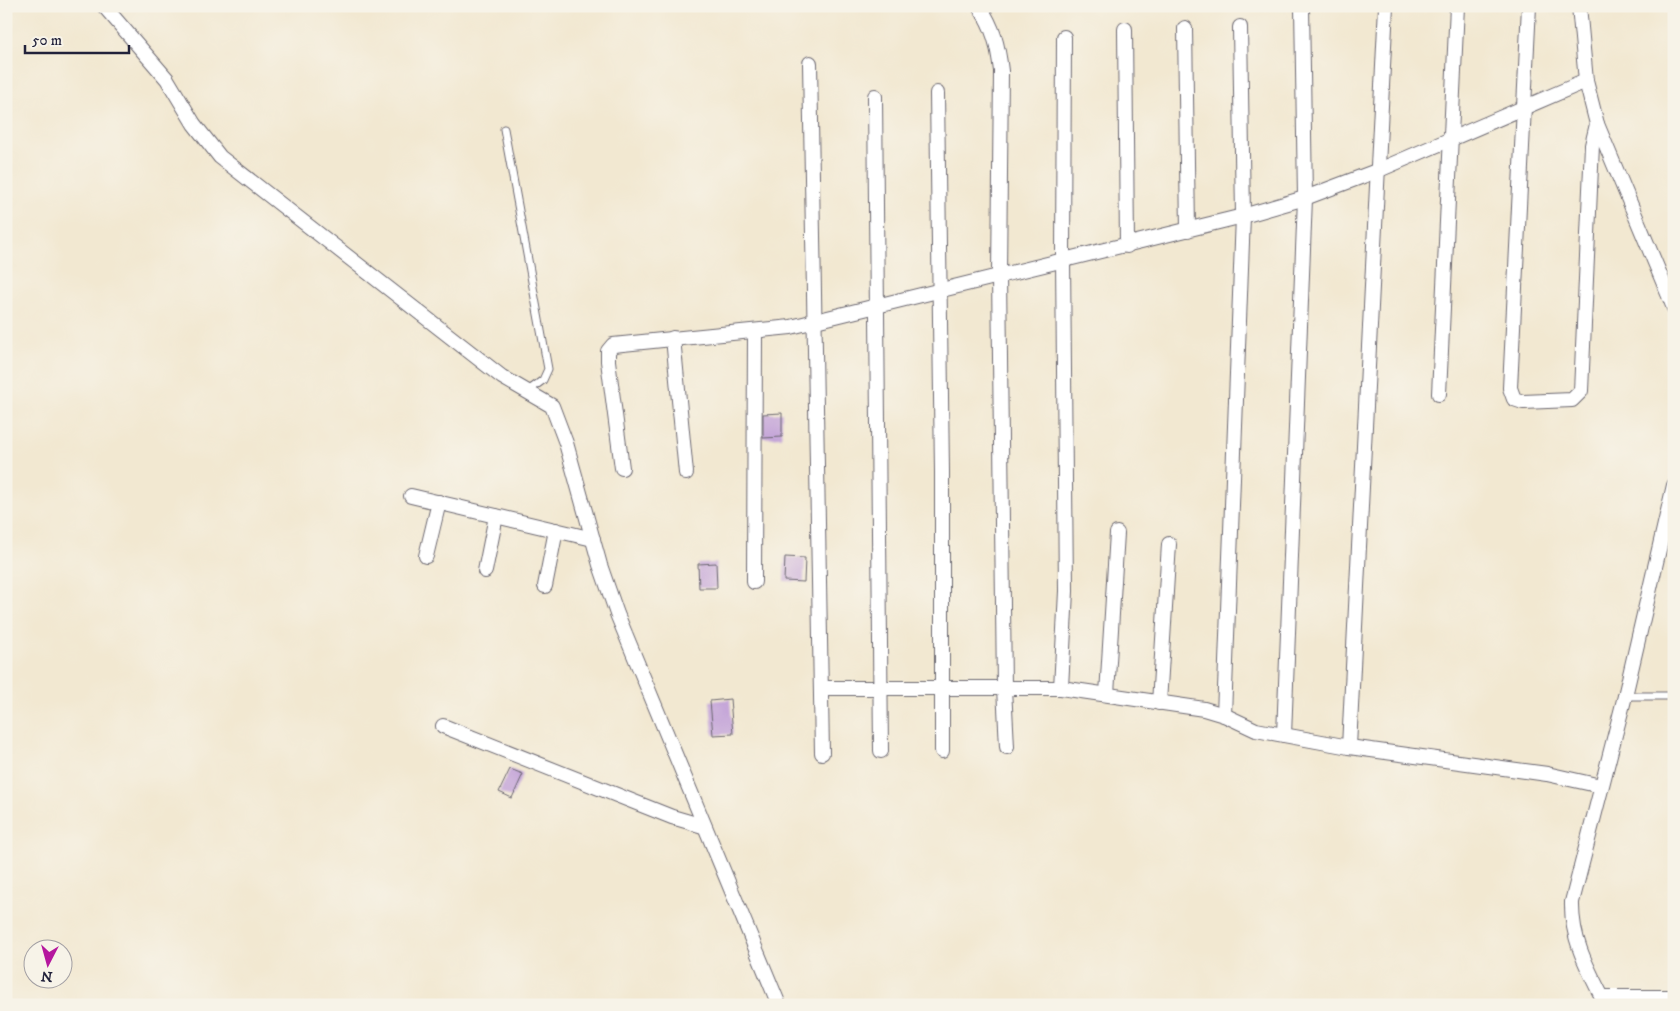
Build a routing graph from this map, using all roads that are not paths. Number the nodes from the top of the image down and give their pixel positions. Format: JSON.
{"nodes":[{"id":1,"x":104,"y":6,"type":"edge"},
{"id":2,"x":980,"y":6,"type":"edge"},
{"id":3,"x":1302,"y":6,"type":"edge"},
{"id":4,"x":1386,"y":6,"type":"edge"},
{"id":5,"x":1457,"y":6,"type":"edge"},
{"id":6,"x":1529,"y":6,"type":"edge"},
{"id":7,"x":1579,"y":6,"type":"edge"},
{"id":8,"x":1240,"y":26,"type":"dead end"},
{"id":9,"x":1185,"y":28,"type":"dead end"},
{"id":10,"x":1125,"y":29,"type":"dead end"},
{"id":11,"x":1064,"y":37,"type":"dead end"},
{"id":12,"x":810,"y":63,"type":"dead end"},
{"id":13,"x":1586,"y":81,"type":"junction"},
{"id":14,"x":937,"y":93,"type":"dead end"},
{"id":15,"x":875,"y":96,"type":"dead end"},
{"id":16,"x":1525,"y":108,"type":"junction"},
{"id":17,"x":1597,"y":124,"type":"junction"},
{"id":18,"x":504,"y":129,"type":"dead end"},
{"id":19,"x":1452,"y":139,"type":"junction"},
{"id":20,"x":1379,"y":170,"type":"junction"},
{"id":21,"x":1305,"y":198,"type":"junction"},
{"id":22,"x":1243,"y":216,"type":"junction"},
{"id":23,"x":1188,"y":230,"type":"junction"},
{"id":24,"x":1127,"y":246,"type":"junction"},
{"id":25,"x":1063,"y":259,"type":"junction"},
{"id":26,"x":999,"y":275,"type":"junction"},
{"id":27,"x":939,"y":290,"type":"junction"},
{"id":28,"x":877,"y":306,"type":"junction"},
{"id":29,"x":1674,"y":308,"type":"edge"},
{"id":30,"x":815,"y":322,"type":"junction"},
{"id":31,"x":756,"y":331,"type":"junction"},
{"id":32,"x":673,"y":338,"type":"junction"},
{"id":33,"x":528,"y":391,"type":"junction"},
{"id":34,"x":1439,"y":394,"type":"dead end"},
{"id":35,"x":622,"y":468,"type":"dead end"},
{"id":36,"x":686,"y":473,"type":"dead end"},
{"id":37,"x":1674,"y":485,"type":"edge"},
{"id":38,"x":411,"y":496,"type":"dead end"},
{"id":39,"x":439,"y":502,"type":"junction"},
{"id":40,"x":1671,"y":509,"type":"edge"},
{"id":41,"x":496,"y":516,"type":"junction"},
{"id":42,"x":556,"y":530,"type":"junction"},
{"id":43,"x":1116,"y":533,"type":"dead end"},
{"id":44,"x":593,"y":538,"type":"junction"},
{"id":45,"x":1169,"y":544,"type":"dead end"},
{"id":46,"x":426,"y":556,"type":"dead end"},
{"id":47,"x":485,"y":571,"type":"dead end"},
{"id":48,"x":754,"y":582,"type":"dead end"},
{"id":49,"x":545,"y":586,"type":"dead end"},
{"id":50,"x":821,"y":688,"type":"junction"},
{"id":51,"x":881,"y":688,"type":"junction"},
{"id":52,"x":942,"y":688,"type":"junction"},
{"id":53,"x":1004,"y":688,"type":"junction"},
{"id":54,"x":1062,"y":688,"type":"junction"},
{"id":55,"x":1107,"y":694,"type":"junction"},
{"id":56,"x":1625,"y":696,"type":"junction"},
{"id":57,"x":1674,"y":696,"type":"edge"},
{"id":58,"x":1159,"y":703,"type":"junction"},
{"id":59,"x":1224,"y":715,"type":"junction"},
{"id":60,"x":443,"y":726,"type":"dead end"},
{"id":61,"x":1284,"y":735,"type":"junction"},
{"id":62,"x":1349,"y":747,"type":"junction"},
{"id":63,"x":1006,"y":748,"type":"dead end"},
{"id":64,"x":881,"y":751,"type":"dead end"},
{"id":65,"x":942,"y":751,"type":"dead end"},
{"id":66,"x":822,"y":753,"type":"dead end"},
{"id":67,"x":1601,"y":786,"type":"junction"},
{"id":68,"x":704,"y":826,"type":"junction"},
{"id":69,"x":1674,"y":997,"type":"edge"},
{"id":70,"x":1604,"y":1001,"type":"edge"},
{"id":71,"x":778,"y":1005,"type":"edge"}],
"edges":[{"from":1,"to":33,"type":"street"},
{"from":2,"to":26,"type":"street"},
{"from":3,"to":21,"type":"street"},
{"from":4,"to":20,"type":"street"},
{"from":5,"to":19,"type":"street"},
{"from":6,"to":16,"type":"street"},
{"from":7,"to":13,"type":"street"},
{"from":8,"to":22,"type":"street"},
{"from":9,"to":23,"type":"street"},
{"from":10,"to":24,"type":"street"},
{"from":11,"to":25,"type":"street"},
{"from":12,"to":30,"type":"street"},
{"from":13,"to":16,"type":"street"},
{"from":13,"to":17,"type":"street"},
{"from":14,"to":27,"type":"street"},
{"from":15,"to":28,"type":"street"},
{"from":16,"to":17,"type":"street"},
{"from":16,"to":19,"type":"street"},
{"from":17,"to":29,"type":"street"},
{"from":18,"to":33,"type":"lane"},
{"from":19,"to":20,"type":"street"},
{"from":19,"to":34,"type":"street"},
{"from":20,"to":21,"type":"street"},
{"from":20,"to":62,"type":"street"},
{"from":21,"to":22,"type":"street"},
{"from":21,"to":61,"type":"street"},
{"from":22,"to":23,"type":"street"},
{"from":22,"to":59,"type":"street"},
{"from":23,"to":24,"type":"street"},
{"from":24,"to":25,"type":"street"},
{"from":25,"to":26,"type":"street"},
{"from":25,"to":54,"type":"street"},
{"from":26,"to":27,"type":"street"},
{"from":26,"to":53,"type":"street"},
{"from":27,"to":28,"type":"street"},
{"from":27,"to":52,"type":"street"},
{"from":28,"to":30,"type":"street"},
{"from":28,"to":51,"type":"street"},
{"from":30,"to":31,"type":"street"},
{"from":30,"to":50,"type":"street"},
{"from":31,"to":32,"type":"street"},
{"from":31,"to":48,"type":"street"},
{"from":32,"to":35,"type":"street"},
{"from":32,"to":36,"type":"street"},
{"from":33,"to":44,"type":"street"},
{"from":37,"to":40,"type":"street"},
{"from":38,"to":39,"type":"street"},
{"from":39,"to":41,"type":"street"},
{"from":39,"to":46,"type":"street"},
{"from":40,"to":56,"type":"street"},
{"from":41,"to":42,"type":"street"},
{"from":41,"to":47,"type":"street"},
{"from":42,"to":44,"type":"street"},
{"from":42,"to":49,"type":"street"},
{"from":43,"to":55,"type":"street"},
{"from":44,"to":68,"type":"street"},
{"from":45,"to":58,"type":"street"},
{"from":50,"to":51,"type":"street"},
{"from":50,"to":66,"type":"street"},
{"from":51,"to":52,"type":"street"},
{"from":51,"to":64,"type":"street"},
{"from":52,"to":53,"type":"street"},
{"from":52,"to":65,"type":"street"},
{"from":53,"to":54,"type":"street"},
{"from":53,"to":63,"type":"street"},
{"from":54,"to":55,"type":"street"},
{"from":55,"to":58,"type":"street"},
{"from":56,"to":57,"type":"lane"},
{"from":56,"to":67,"type":"street"},
{"from":58,"to":59,"type":"street"},
{"from":59,"to":61,"type":"street"},
{"from":60,"to":68,"type":"street"},
{"from":61,"to":62,"type":"street"},
{"from":62,"to":67,"type":"street"},
{"from":67,"to":70,"type":"street"},
{"from":68,"to":71,"type":"street"},
{"from":69,"to":70,"type":"street"}]}
